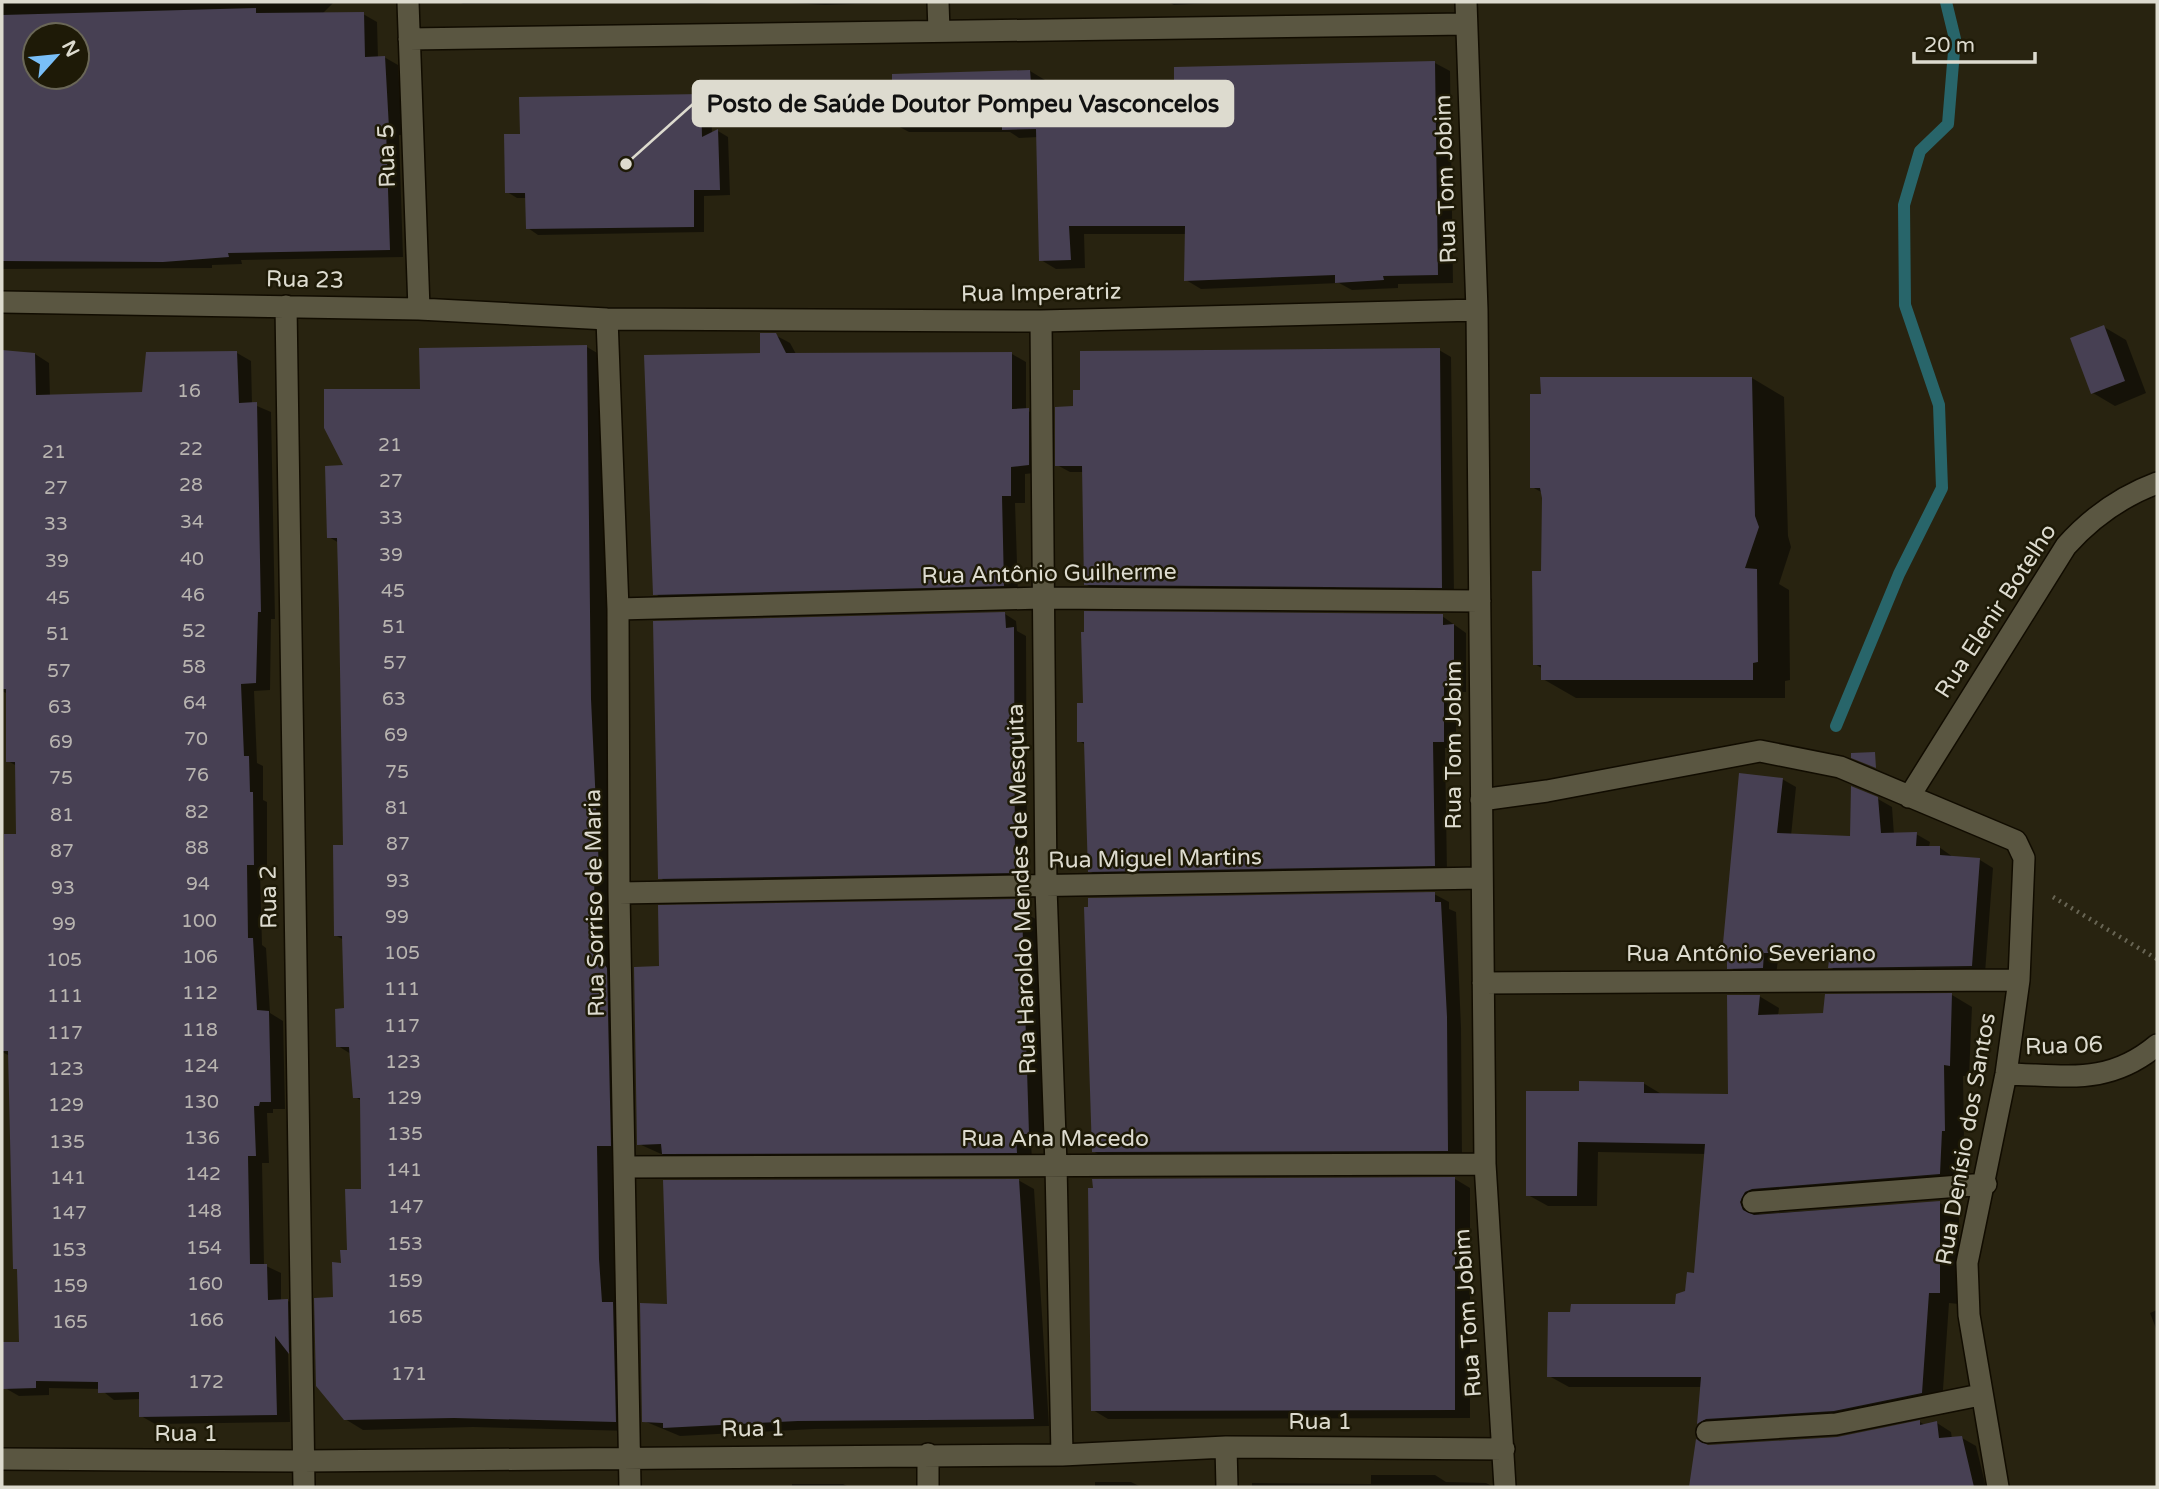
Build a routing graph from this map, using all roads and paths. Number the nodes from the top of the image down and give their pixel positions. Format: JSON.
{"nodes":[{"id":1,"x":408,"y":2,"type":"edge"},
{"id":2,"x":939,"y":2,"type":"edge"},
{"id":3,"x":1466,"y":2,"type":"edge"},
{"id":4,"x":1466,"y":24,"type":"junction"},
{"id":5,"x":939,"y":31,"type":"junction"},
{"id":6,"x":409,"y":39,"type":"junction"},
{"id":7,"x":2,"y":302,"type":"edge"},
{"id":8,"x":286,"y":306,"type":"junction"},
{"id":9,"x":419,"y":309,"type":"junction"},
{"id":10,"x":1477,"y":310,"type":"junction"},
{"id":11,"x":607,"y":319,"type":"junction"},
{"id":12,"x":1041,"y":321,"type":"junction"},
{"id":13,"x":2157,"y":482,"type":"edge"},
{"id":14,"x":1041,"y":598,"type":"junction"},
{"id":15,"x":1480,"y":601,"type":"junction"},
{"id":16,"x":618,"y":609,"type":"junction"},
{"id":17,"x":1909,"y":797,"type":"junction"},
{"id":18,"x":1481,"y":800,"type":"junction"},
{"id":19,"x":1482,"y":878,"type":"junction"},
{"id":20,"x":2024,"y":880,"type":"junction"},
{"id":21,"x":1046,"y":888,"type":"junction"},
{"id":22,"x":620,"y":893,"type":"junction"},
{"id":23,"x":2157,"y":959,"type":"edge"},
{"id":24,"x":2019,"y":980,"type":"junction"},
{"id":25,"x":1483,"y":983,"type":"junction"},
{"id":26,"x":2157,"y":1045,"type":"edge"},
{"id":27,"x":2006,"y":1074,"type":"junction"},
{"id":28,"x":1485,"y":1164,"type":"junction"},
{"id":29,"x":1056,"y":1165,"type":"junction"},
{"id":30,"x":626,"y":1167,"type":"junction"},
{"id":31,"x":1986,"y":1184,"type":"junction"},
{"id":32,"x":1753,"y":1202,"type":"dead end"},
{"id":33,"x":1980,"y":1395,"type":"junction"},
{"id":34,"x":1707,"y":1432,"type":"dead end"},
{"id":35,"x":1226,"y":1447,"type":"junction"},
{"id":36,"x":1504,"y":1449,"type":"junction"},
{"id":37,"x":928,"y":1454,"type":"junction"},
{"id":38,"x":1062,"y":1455,"type":"junction"},
{"id":39,"x":629,"y":1457,"type":"junction"},
{"id":40,"x":2,"y":1458,"type":"edge"},
{"id":41,"x":303,"y":1461,"type":"junction"},
{"id":42,"x":304,"y":1487,"type":"edge"},
{"id":43,"x":630,"y":1487,"type":"edge"},
{"id":44,"x":928,"y":1487,"type":"edge"},
{"id":45,"x":1227,"y":1487,"type":"edge"},
{"id":46,"x":1505,"y":1487,"type":"edge"},
{"id":47,"x":1998,"y":1487,"type":"edge"}],
"edges":[{"from":1,"to":6,"type":"street","name":"Rua 5"},
{"from":2,"to":5,"type":"street"},
{"from":3,"to":4,"type":"street","name":"Rua Tom Jobim"},
{"from":4,"to":5,"type":"street"},
{"from":4,"to":10,"type":"street","name":"Rua Tom Jobim"},
{"from":5,"to":6,"type":"street"},
{"from":6,"to":9,"type":"street","name":"Rua 5"},
{"from":7,"to":8,"type":"street","name":"Rua 23"},
{"from":8,"to":9,"type":"street","name":"Rua 23"},
{"from":8,"to":41,"type":"street","name":"Rua 2"},
{"from":9,"to":11,"type":"street","name":"Rua 23"},
{"from":10,"to":12,"type":"street","name":"Rua Imperatriz"},
{"from":10,"to":15,"type":"street","name":"Rua Tom Jobim"},
{"from":11,"to":12,"type":"street","name":"Rua Imperatriz"},
{"from":11,"to":16,"type":"street","name":"Rua Sorriso de Maria"},
{"from":12,"to":14,"type":"street","name":"Rua Haroldo Mendes de Mesquita"},
{"from":13,"to":17,"type":"street","name":"Rua Elenir Botelho"},
{"from":14,"to":15,"type":"street","name":"Rua Antônio Guilherme"},
{"from":14,"to":16,"type":"street","name":"Rua Antônio Guilherme"},
{"from":14,"to":21,"type":"street","name":"Rua Haroldo Mendes de Mesquita"},
{"from":15,"to":18,"type":"street","name":"Rua Tom Jobim"},
{"from":16,"to":22,"type":"street","name":"Rua Sorriso de Maria"},
{"from":17,"to":18,"type":"street"},
{"from":17,"to":20,"type":"street","name":"Rua Denísio dos Santos"},
{"from":18,"to":19,"type":"street","name":"Rua Tom Jobim"},
{"from":19,"to":21,"type":"street","name":"Rua Miguel Martins"},
{"from":19,"to":25,"type":"street","name":"Rua Tom Jobim"},
{"from":20,"to":23,"type":"path"},
{"from":20,"to":24,"type":"street","name":"Rua Denísio dos Santos"},
{"from":21,"to":22,"type":"street","name":"Rua Miguel Martins"},
{"from":21,"to":29,"type":"street","name":"Rua Haroldo Mendes de Mesquita"},
{"from":22,"to":30,"type":"street","name":"Rua Sorriso de Maria"},
{"from":24,"to":25,"type":"street","name":"Rua Antônio Severiano"},
{"from":24,"to":27,"type":"street","name":"Rua Denísio dos Santos"},
{"from":25,"to":28,"type":"street","name":"Rua Tom Jobim"},
{"from":26,"to":27,"type":"street","name":"Rua 06"},
{"from":27,"to":31,"type":"street","name":"Rua Denísio dos Santos"},
{"from":28,"to":29,"type":"street","name":"Rua Ana Macedo"},
{"from":28,"to":36,"type":"street","name":"Rua Tom Jobim"},
{"from":29,"to":30,"type":"street","name":"Rua Ana Macedo"},
{"from":29,"to":38,"type":"street","name":"Rua Haroldo Mendes de Mesquita"},
{"from":30,"to":39,"type":"street","name":"Rua Sorriso de Maria"},
{"from":31,"to":32,"type":"street"},
{"from":31,"to":33,"type":"street","name":"Rua Denísio dos Santos"},
{"from":33,"to":34,"type":"street"},
{"from":33,"to":47,"type":"street","name":"Rua Denísio dos Santos"},
{"from":35,"to":36,"type":"street","name":"Rua 1"},
{"from":35,"to":38,"type":"street","name":"Rua 1"},
{"from":35,"to":45,"type":"street"},
{"from":36,"to":46,"type":"street","name":"Rua Tom Jobim"},
{"from":37,"to":38,"type":"street","name":"Rua 1"},
{"from":37,"to":39,"type":"street","name":"Rua 1"},
{"from":37,"to":44,"type":"street"},
{"from":39,"to":41,"type":"street","name":"Rua 1"},
{"from":39,"to":43,"type":"street","name":"Rua Sorriso de Maria"},
{"from":40,"to":41,"type":"street","name":"Rua 1"},
{"from":41,"to":42,"type":"street","name":"Rua 2"}]}
